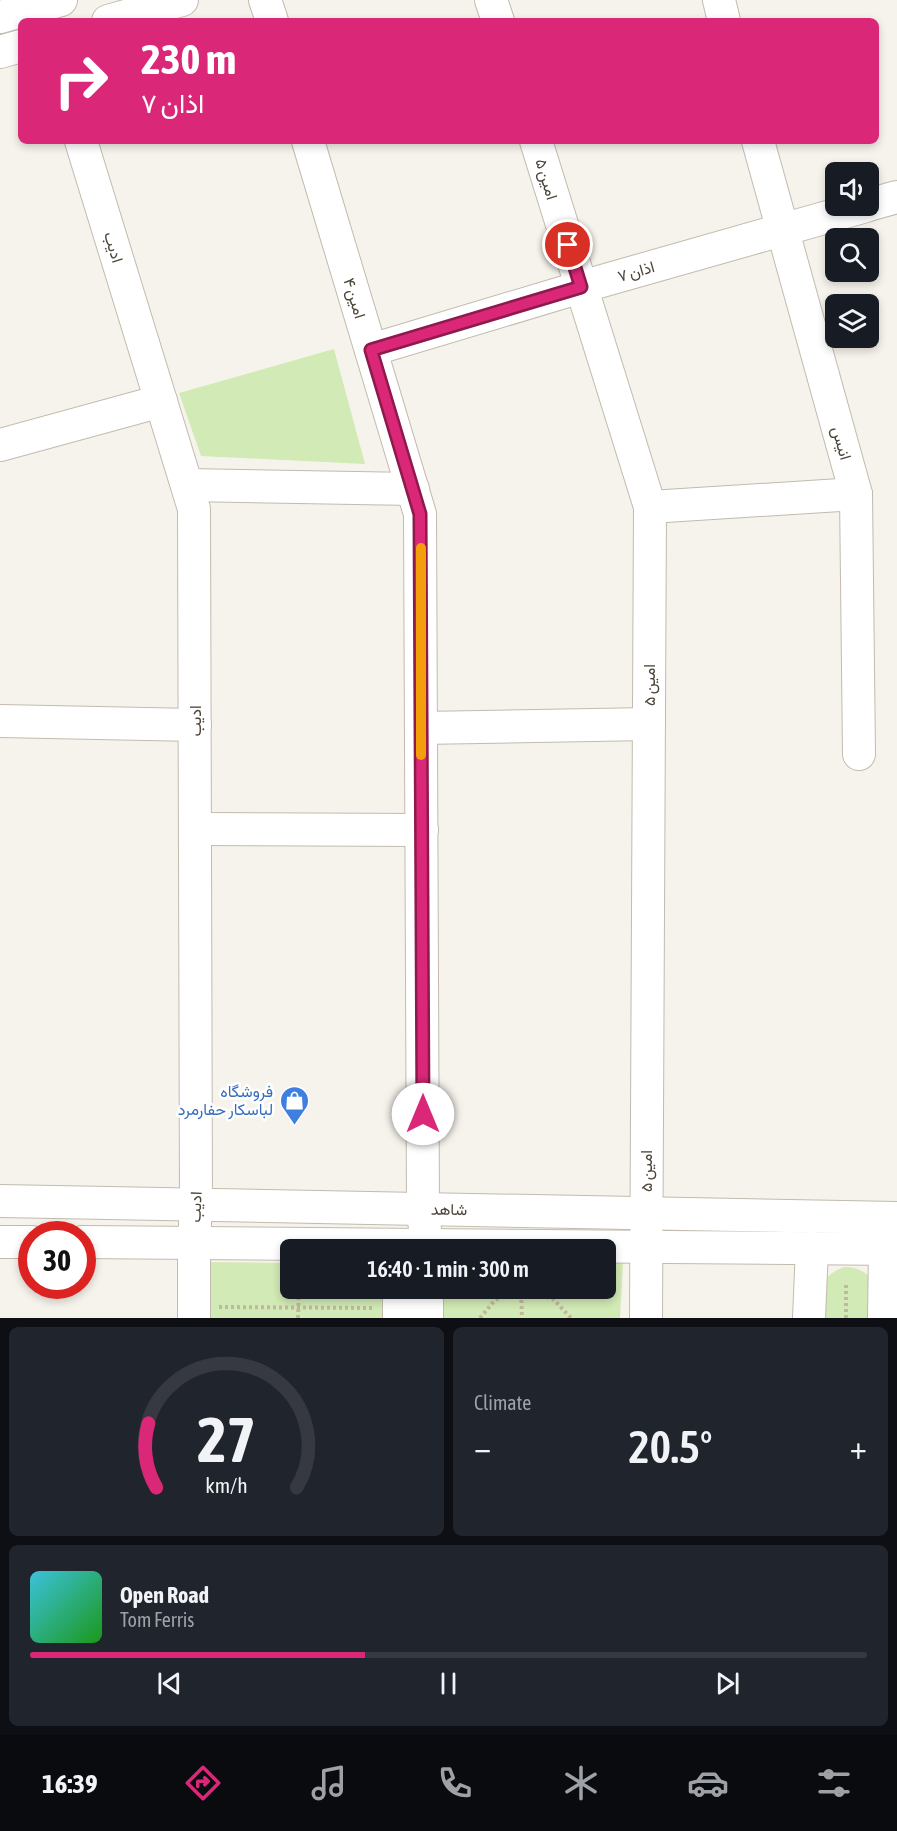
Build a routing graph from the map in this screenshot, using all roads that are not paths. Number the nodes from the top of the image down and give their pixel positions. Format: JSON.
{"nodes":[{"id":1,"x":265,"y":0,"type":"edge"},
{"id":2,"x":492,"y":0,"type":"edge"},
{"id":3,"x":718,"y":0,"type":"edge"},
{"id":4,"x":45,"y":2,"type":"edge"},
{"id":5,"x":170,"y":2,"type":"edge"},
{"id":6,"x":0,"y":17,"type":"edge"},
{"id":7,"x":118,"y":18,"type":"edge"},
{"id":8,"x":271,"y":18,"type":"edge"},
{"id":9,"x":497,"y":18,"type":"edge"},
{"id":10,"x":723,"y":18,"type":"edge"},
{"id":11,"x":18,"y":47,"type":"edge"},
{"id":12,"x":0,"y":52,"type":"edge"},
{"id":13,"x":82,"y":144,"type":"edge"},
{"id":14,"x":309,"y":144,"type":"edge"},
{"id":15,"x":537,"y":144,"type":"edge"},
{"id":16,"x":759,"y":144,"type":"edge"},
{"id":17,"x":897,"y":197,"type":"edge"},
{"id":18,"x":879,"y":202,"type":"edge"},
{"id":19,"x":828,"y":216,"type":"edge"},
{"id":20,"x":782,"y":229,"type":"junction"},
{"id":21,"x":581,"y":287,"type":"junction"},
{"id":22,"x":371,"y":350,"type":"junction"},
{"id":23,"x":161,"y":401,"type":"junction"},
{"id":24,"x":0,"y":445,"type":"edge"},
{"id":25,"x":187,"y":485,"type":"junction"},
{"id":26,"x":413,"y":489,"type":"junction"},
{"id":27,"x":856,"y":494,"type":"junction"},
{"id":28,"x":650,"y":507,"type":"junction"},
{"id":29,"x":0,"y":721,"type":"edge"},
{"id":30,"x":649,"y":724,"type":"junction"},
{"id":31,"x":195,"y":725,"type":"junction"},
{"id":32,"x":421,"y":728,"type":"junction"},
{"id":33,"x":859,"y":754,"type":"dead end"},
{"id":34,"x":195,"y":829,"type":"junction"},
{"id":35,"x":422,"y":830,"type":"junction"},
{"id":36,"x":0,"y":1201,"type":"edge"},
{"id":37,"x":196,"y":1205,"type":"junction"},
{"id":38,"x":423,"y":1209,"type":"junction"},
{"id":39,"x":645,"y":1214,"type":"junction"},
{"id":40,"x":897,"y":1218,"type":"edge"},
{"id":41,"x":415,"y":1239,"type":"edge"},
{"id":42,"x":0,"y":1242,"type":"edge"},
{"id":43,"x":18,"y":1242,"type":"edge"},
{"id":44,"x":96,"y":1242,"type":"edge"},
{"id":45,"x":194,"y":1244,"type":"junction"},
{"id":46,"x":280,"y":1245,"type":"edge"},
{"id":47,"x":616,"y":1247,"type":"edge"},
{"id":48,"x":645,"y":1247,"type":"junction"},
{"id":49,"x":812,"y":1248,"type":"junction"},
{"id":50,"x":891,"y":1249,"type":"edge"},
{"id":51,"x":194,"y":1312,"type":"edge"},
{"id":52,"x":646,"y":1318,"type":"edge"},
{"id":53,"x":810,"y":1318,"type":"edge"},
{"id":54,"x":884,"y":1318,"type":"edge"}],
"edges":[{"from":1,"to":8,"type":"street"},
{"from":2,"to":9,"type":"street"},
{"from":3,"to":10,"type":"street"},
{"from":4,"to":6,"type":"street"},
{"from":5,"to":7,"type":"street"},
{"from":11,"to":12,"type":"street"},
{"from":13,"to":23,"type":"street","name":"ادیب"},
{"from":14,"to":22,"type":"street","name":"امین ۴"},
{"from":15,"to":21,"type":"street","name":"امین ۵"},
{"from":16,"to":20,"type":"street","name":"انیس"},
{"from":17,"to":18,"type":"street","name":"اذان ۷"},
{"from":19,"to":20,"type":"street","name":"اذان ۷"},
{"from":20,"to":21,"type":"street","name":"اذان ۷"},
{"from":20,"to":27,"type":"street","name":"انیس"},
{"from":21,"to":22,"type":"street","name":"اذان ۷"},
{"from":21,"to":28,"type":"street","name":"امین ۵"},
{"from":22,"to":26,"type":"street","name":"امین ۴"},
{"from":23,"to":24,"type":"street"},
{"from":23,"to":25,"type":"street","name":"ادیب"},
{"from":25,"to":26,"type":"street"},
{"from":25,"to":31,"type":"street","name":"ادیب"},
{"from":26,"to":32,"type":"street","name":"امین ۴"},
{"from":27,"to":28,"type":"street"},
{"from":27,"to":33,"type":"street","name":"انیس"},
{"from":28,"to":30,"type":"street","name":"امین ۵"},
{"from":29,"to":31,"type":"street"},
{"from":30,"to":32,"type":"street"},
{"from":30,"to":39,"type":"street","name":"امین ۵"},
{"from":31,"to":34,"type":"street","name":"ادیب"},
{"from":32,"to":35,"type":"street","name":"امین ۴"},
{"from":34,"to":35,"type":"street"},
{"from":34,"to":37,"type":"street","name":"ادیب"},
{"from":35,"to":38,"type":"street","name":"امین ۴"},
{"from":36,"to":37,"type":"street","name":"شاهد"},
{"from":37,"to":38,"type":"street","name":"شاهد"},
{"from":37,"to":45,"type":"street","name":"ادیب"},
{"from":38,"to":39,"type":"street","name":"شاهد"},
{"from":38,"to":41,"type":"street"},
{"from":39,"to":40,"type":"street","name":"شاهد"},
{"from":39,"to":48,"type":"street","name":"امین ۵"},
{"from":42,"to":43,"type":"street"},
{"from":44,"to":45,"type":"street"},
{"from":45,"to":46,"type":"street"},
{"from":45,"to":51,"type":"street","name":"ادیب"},
{"from":47,"to":48,"type":"street"},
{"from":48,"to":49,"type":"street"},
{"from":48,"to":52,"type":"street","name":"امین ۵"},
{"from":49,"to":50,"type":"street"},
{"from":49,"to":53,"type":"street"},
{"from":50,"to":54,"type":"street"}]}
